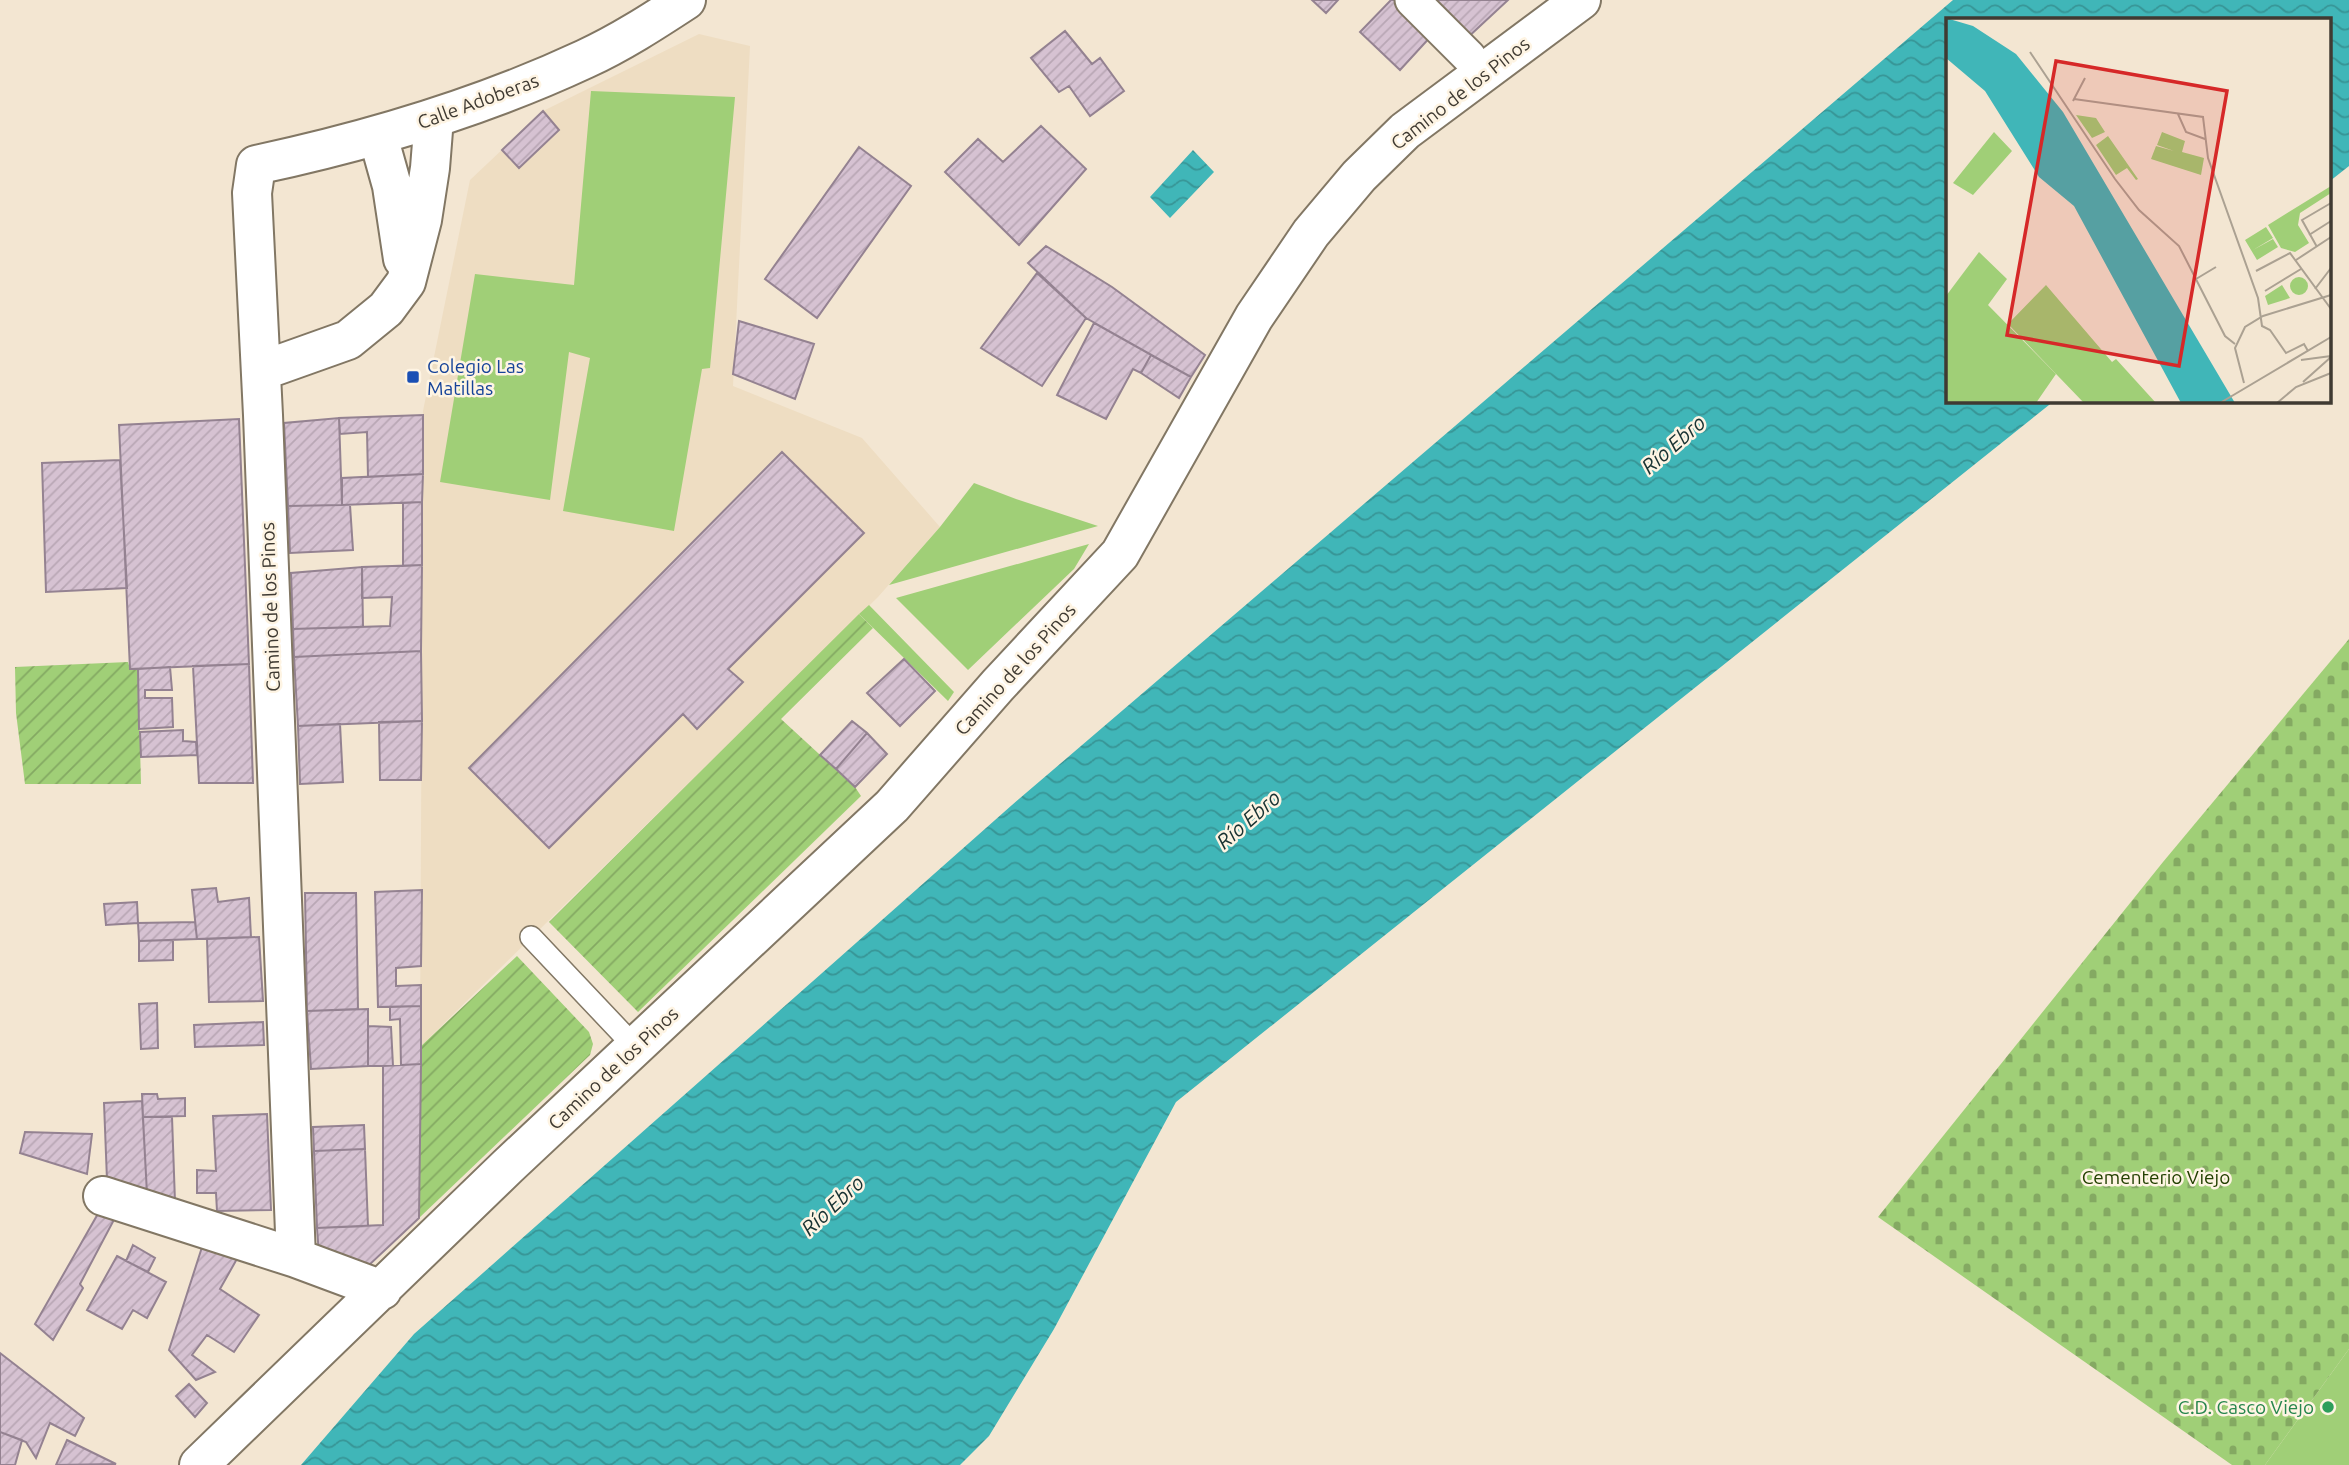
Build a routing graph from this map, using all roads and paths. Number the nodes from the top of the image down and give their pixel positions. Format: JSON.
{"nodes":[{"id":1,"x":686,"y":0,"type":"edge"},
{"id":2,"x":1412,"y":0,"type":"edge"},
{"id":3,"x":1581,"y":0,"type":"edge"},
{"id":4,"x":1469,"y":57,"type":"dead end"},
{"id":5,"x":435,"y":118,"type":"junction"},
{"id":6,"x":378,"y":136,"type":"junction"},
{"id":7,"x":256,"y":165,"type":"joint"},
{"id":8,"x":406,"y":282,"type":"junction"},
{"id":9,"x":261,"y":371,"type":"junction"},
{"id":10,"x":531,"y":937,"type":"dead end"},
{"id":11,"x":635,"y":1047,"type":"junction"},
{"id":12,"x":103,"y":1196,"type":"dead end"},
{"id":13,"x":296,"y":1258,"type":"junction"},
{"id":14,"x":382,"y":1290,"type":"junction"},
{"id":15,"x":199,"y":1465,"type":"edge"}],
"edges":[{"from":1,"to":5,"type":"street","name":"Calle Adoberas"},
{"from":2,"to":4,"type":"street","name":"Camino de los Pinos"},
{"from":3,"to":11,"type":"street","name":"Camino de los Pinos"},
{"from":5,"to":6,"type":"street","name":"Calle Adoberas"},
{"from":5,"to":8,"type":"street"},
{"from":6,"to":7,"type":"street","name":"Calle Adoberas"},
{"from":6,"to":8,"type":"street"},
{"from":7,"to":9,"type":"street","name":"Camino de los Pinos"},
{"from":8,"to":9,"type":"street"},
{"from":9,"to":13,"type":"street","name":"Camino de los Pinos"},
{"from":10,"to":11,"type":"lane"},
{"from":11,"to":14,"type":"street","name":"Camino de los Pinos"},
{"from":12,"to":13,"type":"street"},
{"from":13,"to":14,"type":"street"},
{"from":14,"to":15,"type":"street","name":"Camino de los Pinos"}]}
